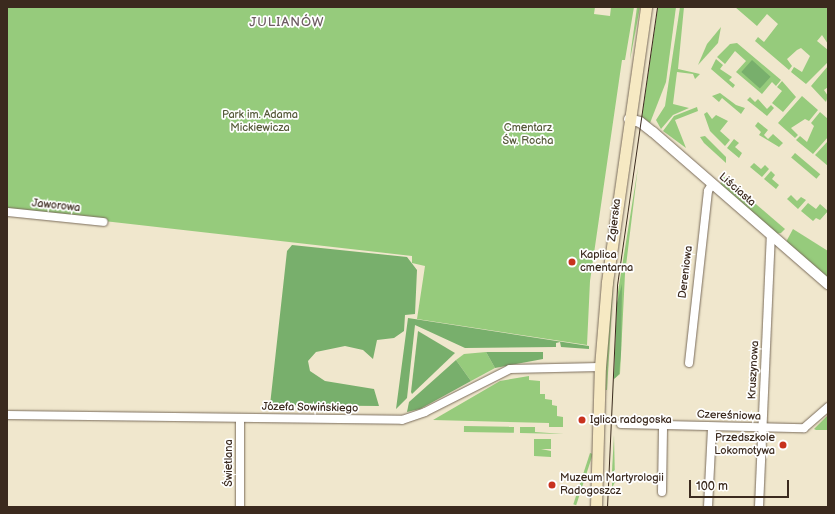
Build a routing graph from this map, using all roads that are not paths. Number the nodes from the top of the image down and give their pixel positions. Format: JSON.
{"nodes":[{"id":1,"x":646,"y":7,"type":"edge"},
{"id":2,"x":629,"y":119,"type":"junction"},
{"id":3,"x":712,"y":184,"type":"junction"},
{"id":4,"x":7,"y":212,"type":"edge"},
{"id":5,"x":103,"y":222,"type":"dead end"},
{"id":6,"x":771,"y":235,"type":"junction"},
{"id":7,"x":828,"y":284,"type":"edge"},
{"id":8,"x":689,"y":363,"type":"dead end"},
{"id":9,"x":600,"y":367,"type":"junction"},
{"id":10,"x":828,"y":407,"type":"edge"},
{"id":11,"x":7,"y":414,"type":"edge"},
{"id":12,"x":240,"y":418,"type":"junction"},
{"id":13,"x":621,"y":424,"type":"dead end"},
{"id":14,"x":663,"y":425,"type":"junction"},
{"id":15,"x":712,"y":427,"type":"junction"},
{"id":16,"x":762,"y":428,"type":"junction"},
{"id":17,"x":662,"y":492,"type":"dead end"},
{"id":18,"x":240,"y":507,"type":"edge"},
{"id":19,"x":596,"y":507,"type":"edge"},
{"id":20,"x":708,"y":507,"type":"edge"},
{"id":21,"x":760,"y":507,"type":"edge"}],
"edges":[{"from":1,"to":2,"type":"main road","name":"Zgierska"},
{"from":2,"to":3,"type":"street","name":"Liściasta"},
{"from":2,"to":9,"type":"main road","name":"Zgierska"},
{"from":3,"to":6,"type":"street","name":"Liściasta"},
{"from":3,"to":8,"type":"street","name":"Dereniowa"},
{"from":4,"to":5,"type":"street","name":"Jaworowa"},
{"from":6,"to":7,"type":"street","name":"Liściasta"},
{"from":6,"to":16,"type":"street","name":"Kruszynowa"},
{"from":9,"to":12,"type":"street","name":"Józefa Sowińskiego"},
{"from":9,"to":19,"type":"main road","name":"Zgierska"},
{"from":10,"to":16,"type":"street","name":"Czereśniowa"},
{"from":11,"to":12,"type":"street","name":"Józefa Sowińskiego"},
{"from":12,"to":18,"type":"street","name":"Świetlana"},
{"from":13,"to":14,"type":"street","name":"Czereśniowa"},
{"from":14,"to":15,"type":"street","name":"Czereśniowa"},
{"from":14,"to":17,"type":"street"},
{"from":15,"to":16,"type":"street","name":"Czereśniowa"},
{"from":15,"to":20,"type":"street"},
{"from":16,"to":21,"type":"street","name":"Kruszynowa"}]}
